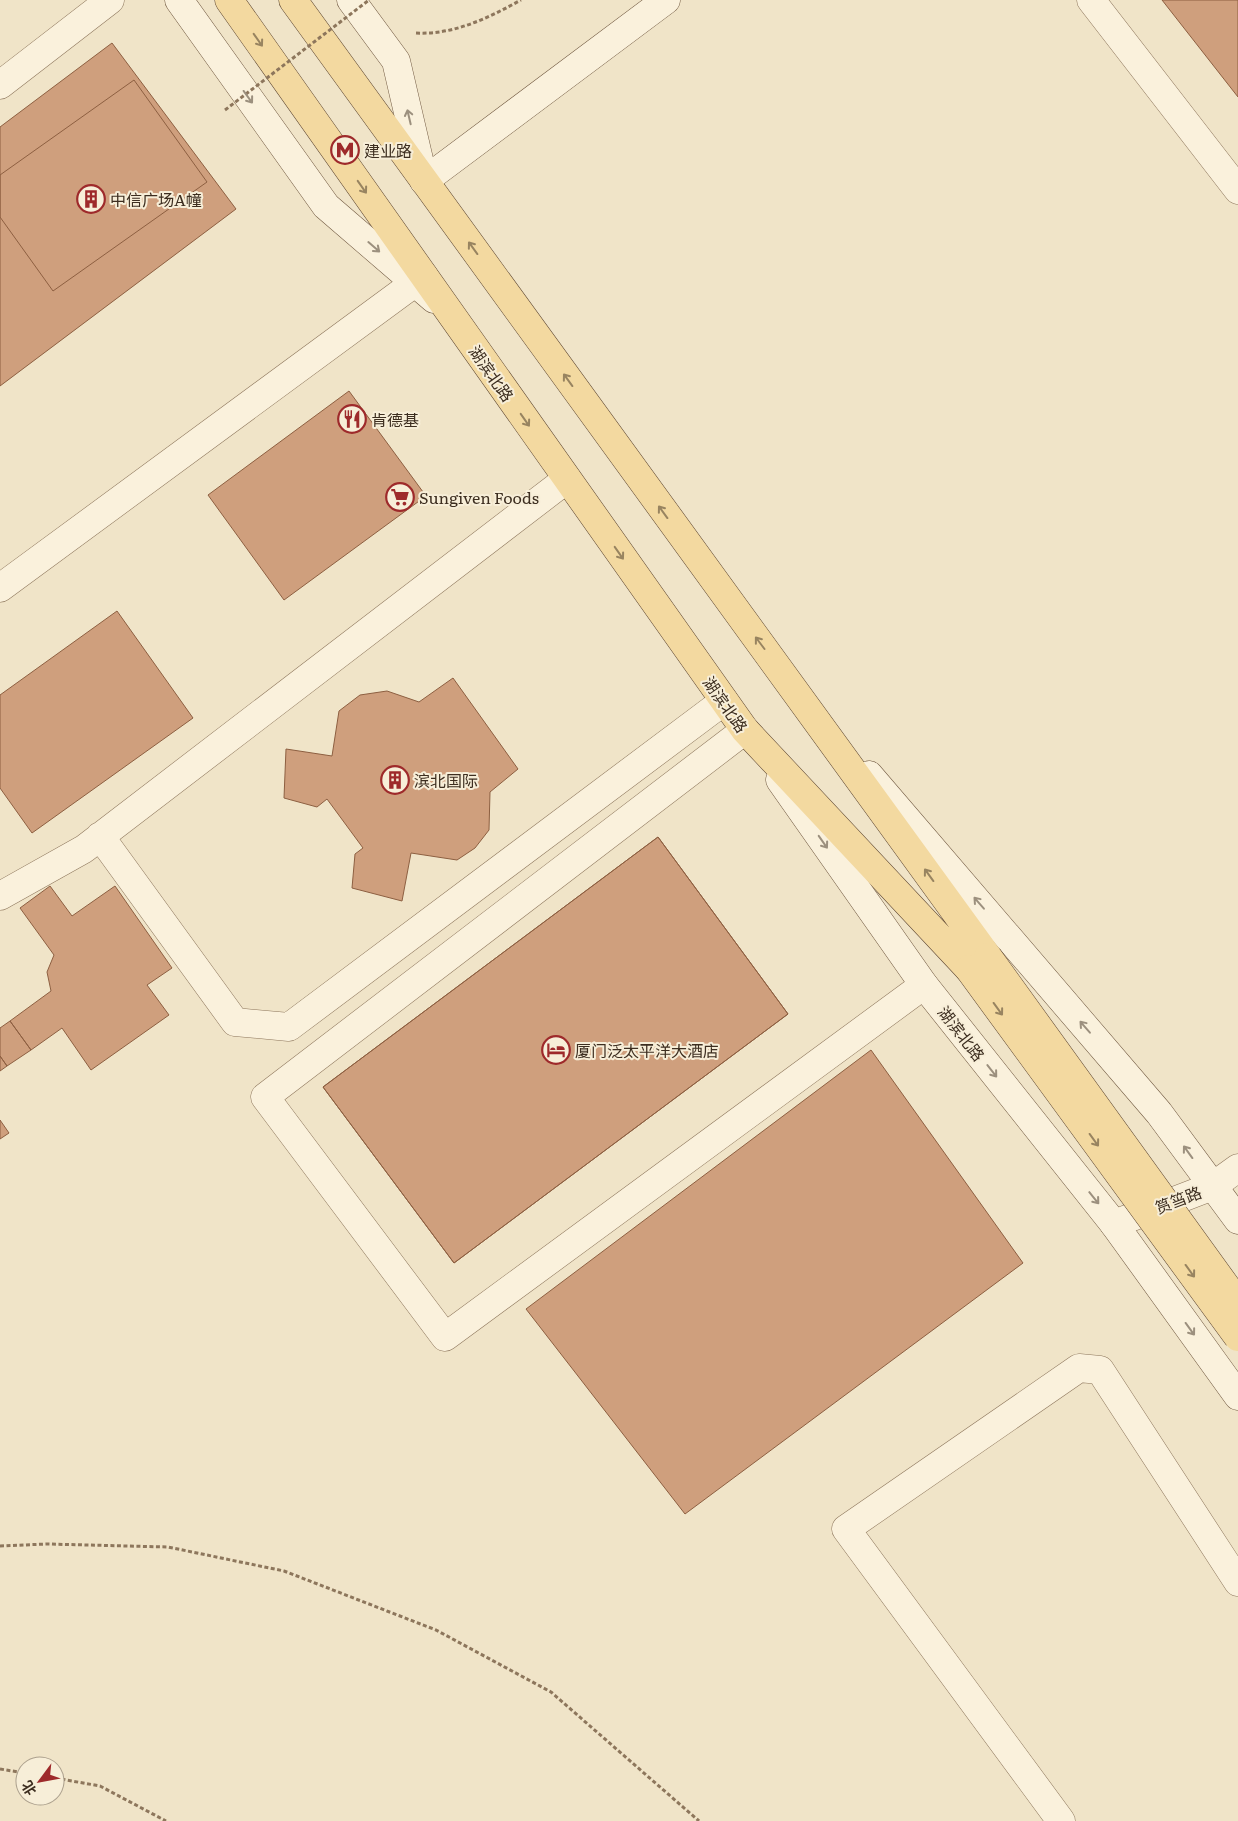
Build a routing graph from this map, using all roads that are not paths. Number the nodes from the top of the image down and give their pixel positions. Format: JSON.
{"nodes":[{"id":1,"x":110,"y":0,"type":"edge"},
{"id":2,"x":179,"y":0,"type":"edge"},
{"id":3,"x":230,"y":0,"type":"edge"},
{"id":4,"x":293,"y":0,"type":"edge"},
{"id":5,"x":666,"y":0,"type":"edge"},
{"id":6,"x":1091,"y":0,"type":"edge"},
{"id":7,"x":363,"y":4,"type":"edge"},
{"id":8,"x":0,"y":85,"type":"edge"},
{"id":9,"x":424,"y":181,"type":"junction"},
{"id":10,"x":1238,"y":190,"type":"edge"},
{"id":11,"x":420,"y":279,"type":"junction"},
{"id":12,"x":567,"y":479,"type":"junction"},
{"id":13,"x":0,"y":588,"type":"edge"},
{"id":14,"x":789,"y":682,"type":"junction"},
{"id":15,"x":724,"y":701,"type":"junction"},
{"id":16,"x":745,"y":730,"type":"junction"},
{"id":17,"x":100,"y":836,"type":"junction"},
{"id":18,"x":0,"y":896,"type":"edge"},
{"id":19,"x":979,"y":963,"type":"junction"},
{"id":20,"x":924,"y":985,"type":"junction"},
{"id":21,"x":1238,"y":1168,"type":"edge"},
{"id":22,"x":1213,"y":1186,"type":"junction"},
{"id":23,"x":1238,"y":1220,"type":"edge"},
{"id":24,"x":1114,"y":1224,"type":"junction"},
{"id":25,"x":1238,"y":1303,"type":"edge"},
{"id":26,"x":1238,"y":1337,"type":"edge"},
{"id":27,"x":1238,"y":1396,"type":"edge"},
{"id":28,"x":1238,"y":1582,"type":"edge"},
{"id":29,"x":1061,"y":1821,"type":"edge"}],
"edges":[{"from":1,"to":8,"type":"street"},
{"from":2,"to":11,"type":"street","one_way":true},
{"from":3,"to":11,"type":"main road","name":"湖滨北路","one_way":true},
{"from":4,"to":9,"type":"main road"},
{"from":5,"to":9,"type":"street"},
{"from":6,"to":10,"type":"street"},
{"from":9,"to":7,"type":"street","one_way":true},
{"from":14,"to":9,"type":"main road","one_way":true},
{"from":11,"to":12,"type":"main road","name":"湖滨北路","one_way":true},
{"from":11,"to":13,"type":"street"},
{"from":12,"to":15,"type":"main road","name":"湖滨北路","one_way":true},
{"from":12,"to":17,"type":"street"},
{"from":19,"to":14,"type":"main road","one_way":true},
{"from":22,"to":14,"type":"street","one_way":true},
{"from":15,"to":16,"type":"main road","name":"湖滨北路"},
{"from":15,"to":17,"type":"street"},
{"from":16,"to":19,"type":"main road"},
{"from":16,"to":20,"type":"street","name":"湖滨北路","one_way":true},
{"from":16,"to":20,"type":"street"},
{"from":17,"to":18,"type":"street"},
{"from":19,"to":25,"type":"main road","bridge":true},
{"from":19,"to":26,"type":"main road","one_way":true,"bridge":true},
{"from":20,"to":24,"type":"street","name":"湖滨北路","one_way":true},
{"from":21,"to":22,"type":"street","name":"筼筜路"},
{"from":22,"to":23,"type":"street"},
{"from":22,"to":24,"type":"street","name":"筼筜路"},
{"from":24,"to":27,"type":"street","name":"湖滨北路","one_way":true},
{"from":28,"to":29,"type":"street"}]}
